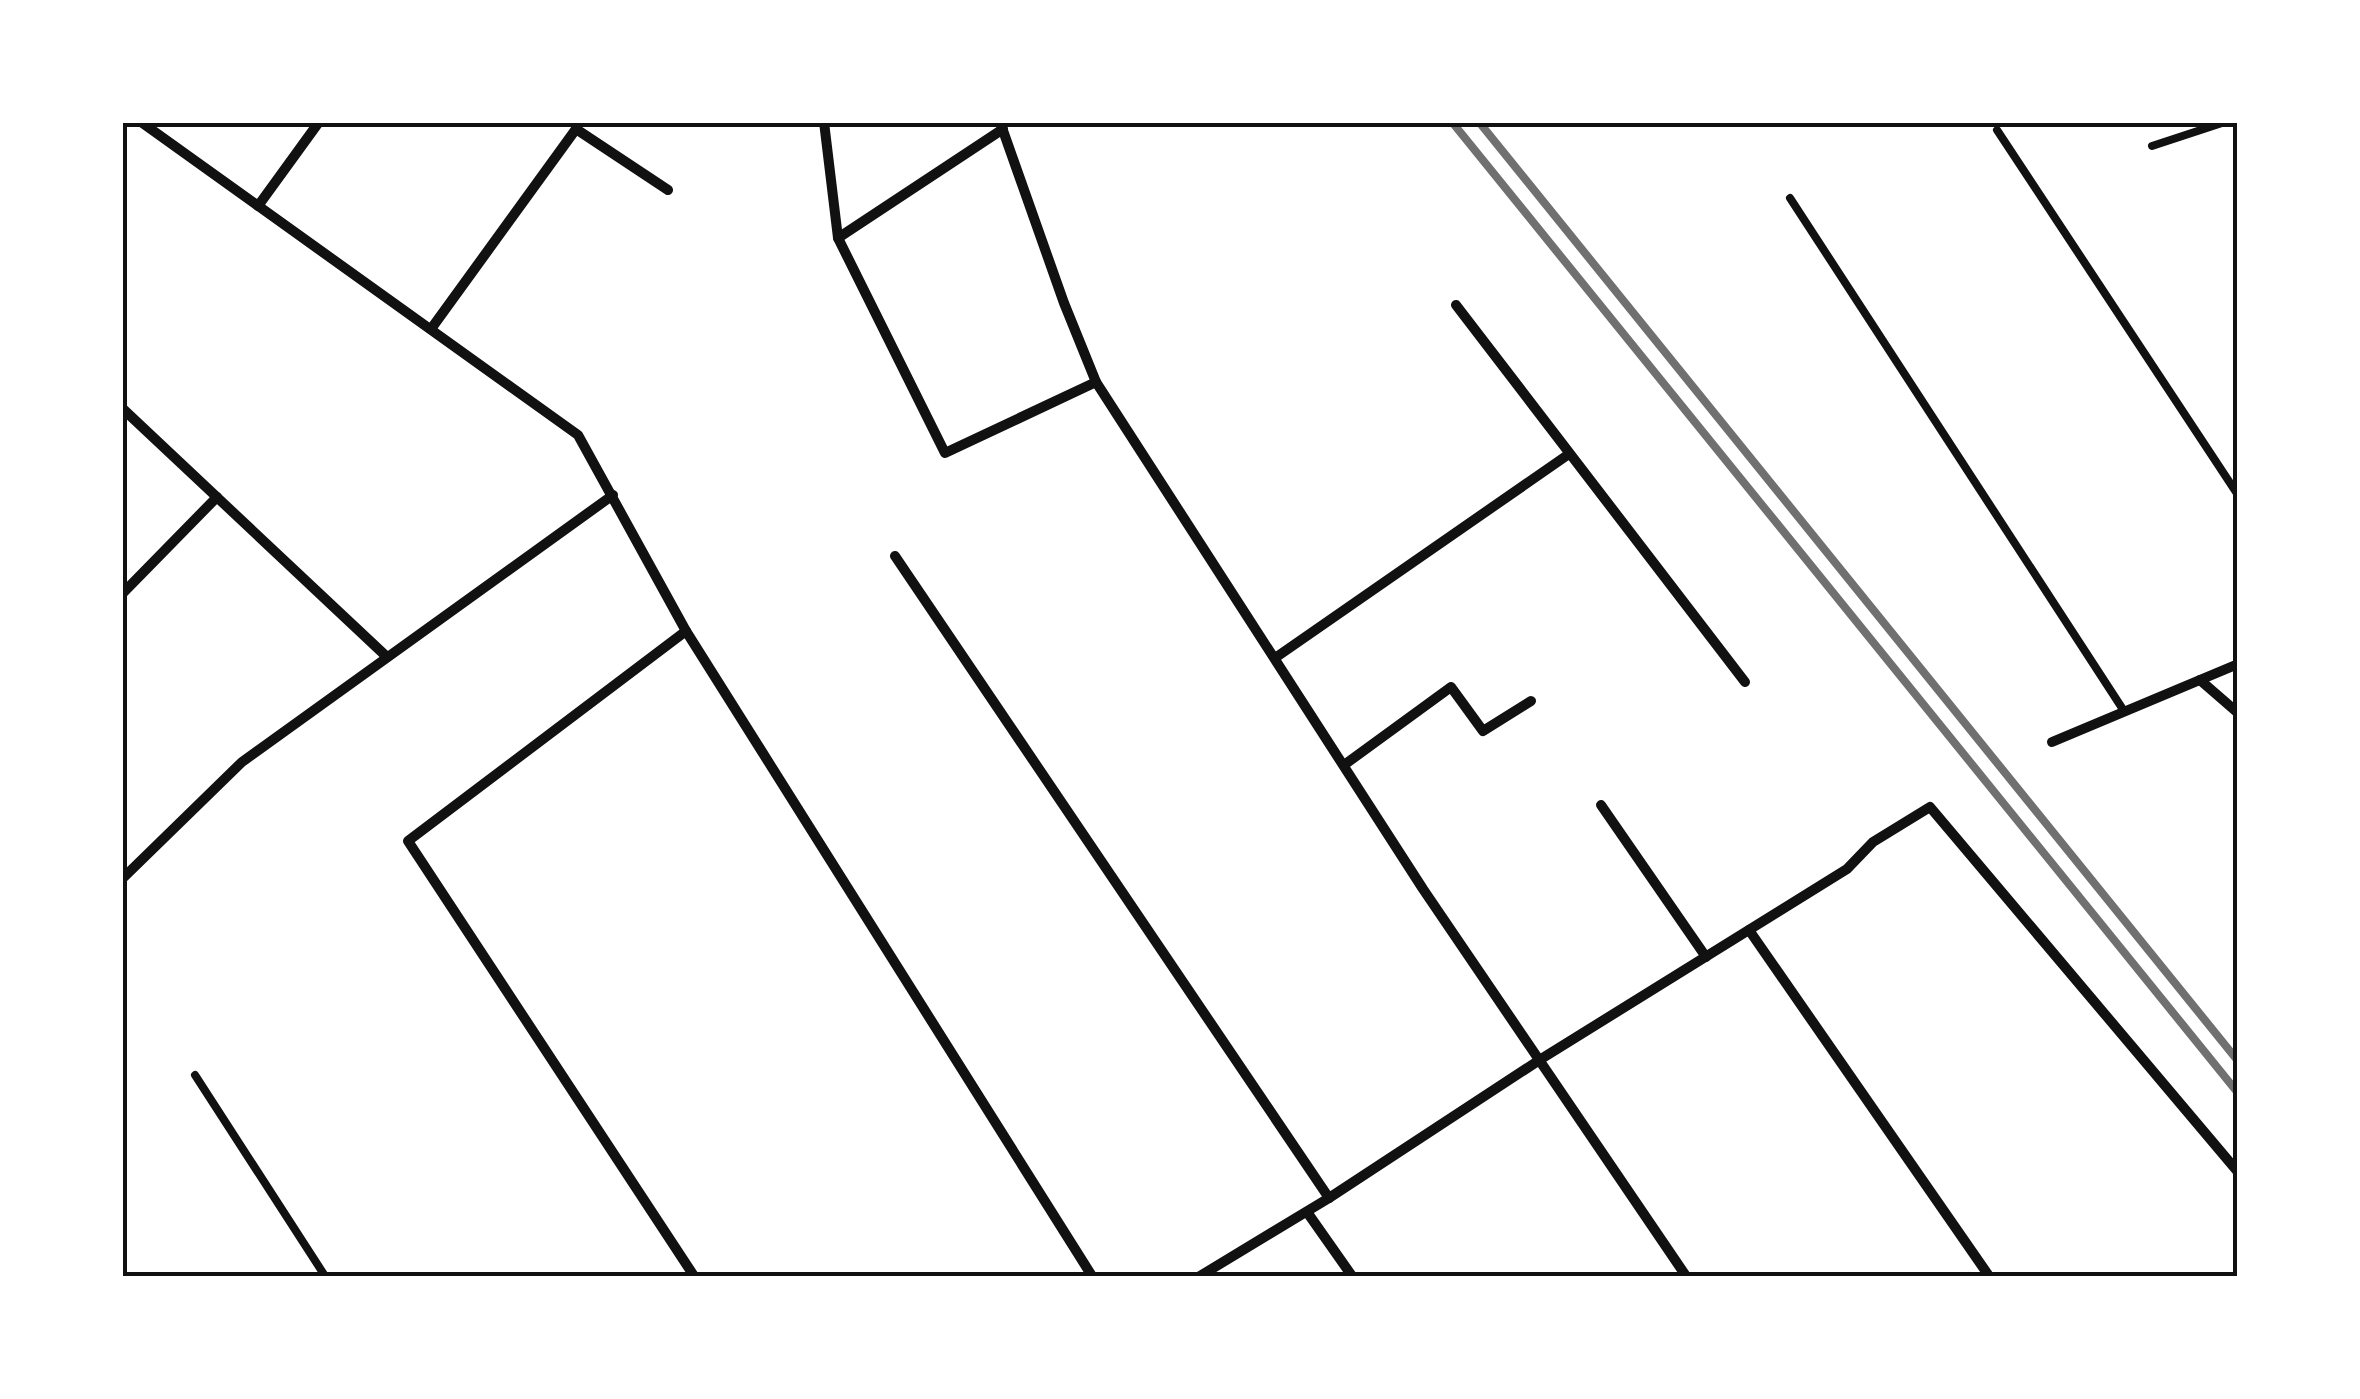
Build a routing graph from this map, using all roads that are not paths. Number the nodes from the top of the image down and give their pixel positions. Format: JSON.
{"nodes":[{"id":1,"x":142,"y":122,"type":"edge"},
{"id":2,"x":319,"y":122,"type":"edge"},
{"id":3,"x":824,"y":122,"type":"edge"},
{"id":4,"x":2226,"y":122,"type":"edge"},
{"id":5,"x":1001,"y":126,"type":"edge"},
{"id":6,"x":1997,"y":130,"type":"dead end"},
{"id":7,"x":2152,"y":146,"type":"dead end"},
{"id":8,"x":668,"y":190,"type":"dead end"},
{"id":9,"x":1790,"y":198,"type":"dead end"},
{"id":10,"x":258,"y":206,"type":"junction"},
{"id":11,"x":838,"y":238,"type":"junction"},
{"id":12,"x":1456,"y":306,"type":"dead end"},
{"id":13,"x":431,"y":329,"type":"junction"},
{"id":14,"x":1096,"y":382,"type":"junction"},
{"id":15,"x":122,"y":408,"type":"edge"},
{"id":16,"x":1569,"y":454,"type":"junction"},
{"id":17,"x":613,"y":495,"type":"junction"},
{"id":18,"x":2238,"y":495,"type":"edge"},
{"id":19,"x":217,"y":497,"type":"junction"},
{"id":20,"x":894,"y":556,"type":"dead end"},
{"id":21,"x":122,"y":594,"type":"edge"},
{"id":22,"x":686,"y":630,"type":"junction"},
{"id":23,"x":387,"y":658,"type":"junction"},
{"id":24,"x":1275,"y":658,"type":"junction"},
{"id":25,"x":2238,"y":664,"type":"edge"},
{"id":26,"x":2200,"y":680,"type":"junction"},
{"id":27,"x":1745,"y":682,"type":"dead end"},
{"id":28,"x":1532,"y":701,"type":"dead end"},
{"id":29,"x":2124,"y":711,"type":"junction"},
{"id":30,"x":2238,"y":713,"type":"edge"},
{"id":31,"x":2052,"y":742,"type":"dead end"},
{"id":32,"x":1344,"y":765,"type":"junction"},
{"id":33,"x":1601,"y":806,"type":"dead end"},
{"id":34,"x":122,"y":879,"type":"edge"},
{"id":35,"x":1749,"y":930,"type":"junction"},
{"id":36,"x":1706,"y":957,"type":"junction"},
{"id":37,"x":1541,"y":1059,"type":"junction"},
{"id":38,"x":195,"y":1075,"type":"dead end"},
{"id":39,"x":2238,"y":1172,"type":"edge"},
{"id":40,"x":1330,"y":1198,"type":"junction"},
{"id":41,"x":1307,"y":1212,"type":"junction"},
{"id":42,"x":326,"y":1276,"type":"edge"},
{"id":43,"x":694,"y":1276,"type":"edge"},
{"id":44,"x":1092,"y":1276,"type":"edge"},
{"id":45,"x":1200,"y":1276,"type":"edge"},
{"id":46,"x":1352,"y":1276,"type":"edge"},
{"id":47,"x":1686,"y":1276,"type":"edge"},
{"id":48,"x":1989,"y":1276,"type":"edge"}],
"edges":[{"from":1,"to":10,"type":"street"},
{"from":2,"to":10,"type":"street"},
{"from":3,"to":11,"type":"street"},
{"from":4,"to":7,"type":"lane"},
{"from":5,"to":11,"type":"street"},
{"from":5,"to":14,"type":"street"},
{"from":6,"to":18,"type":"lane"},
{"from":8,"to":13,"type":"street"},
{"from":9,"to":29,"type":"lane"},
{"from":10,"to":13,"type":"street"},
{"from":11,"to":14,"type":"street"},
{"from":12,"to":16,"type":"street"},
{"from":13,"to":17,"type":"street"},
{"from":14,"to":24,"type":"street"},
{"from":15,"to":19,"type":"street"},
{"from":16,"to":24,"type":"street"},
{"from":16,"to":27,"type":"street"},
{"from":17,"to":22,"type":"street"},
{"from":17,"to":23,"type":"street"},
{"from":19,"to":21,"type":"street"},
{"from":19,"to":23,"type":"street"},
{"from":20,"to":40,"type":"street"},
{"from":22,"to":43,"type":"street"},
{"from":22,"to":44,"type":"street"},
{"from":23,"to":34,"type":"street"},
{"from":24,"to":32,"type":"street"},
{"from":25,"to":26,"type":"street"},
{"from":26,"to":29,"type":"street"},
{"from":26,"to":30,"type":"street"},
{"from":28,"to":32,"type":"street"},
{"from":29,"to":31,"type":"street"},
{"from":32,"to":37,"type":"street"},
{"from":33,"to":36,"type":"street"},
{"from":35,"to":36,"type":"street"},
{"from":35,"to":39,"type":"street"},
{"from":35,"to":48,"type":"street"},
{"from":36,"to":37,"type":"street"},
{"from":37,"to":40,"type":"street"},
{"from":37,"to":47,"type":"street"},
{"from":38,"to":42,"type":"lane"},
{"from":40,"to":41,"type":"street"},
{"from":41,"to":45,"type":"street"},
{"from":41,"to":46,"type":"street"}]}
